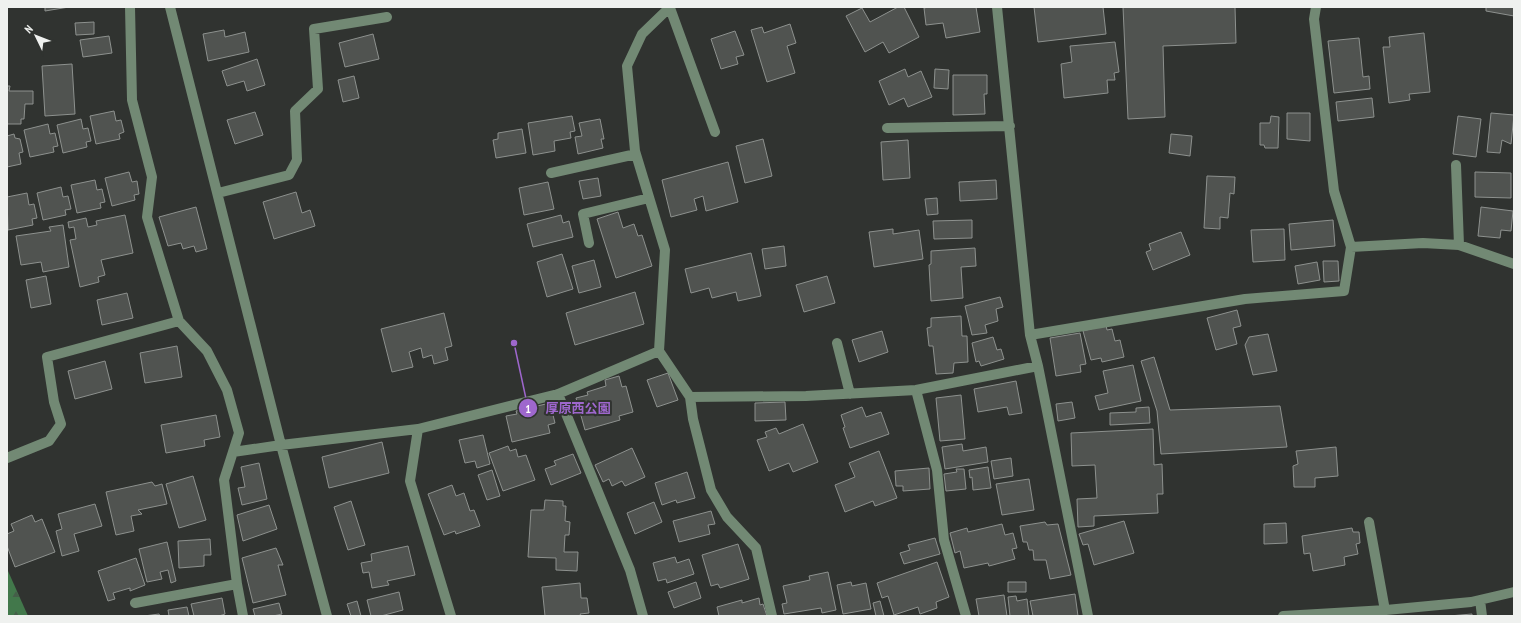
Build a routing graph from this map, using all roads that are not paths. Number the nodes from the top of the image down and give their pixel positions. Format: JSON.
{"nodes":[{"id":1,"x":130,"y":7,"type":"edge"},
{"id":2,"x":170,"y":7,"type":"edge"},
{"id":3,"x":670,"y":7,"type":"edge"},
{"id":4,"x":997,"y":7,"type":"edge"},
{"id":5,"x":1316,"y":7,"type":"edge"},
{"id":6,"x":387,"y":17,"type":"dead end"},
{"id":7,"x":1010,"y":126,"type":"junction"},
{"id":8,"x":887,"y":128,"type":"dead end"},
{"id":9,"x":715,"y":132,"type":"dead end"},
{"id":10,"x":636,"y":154,"type":"junction"},
{"id":11,"x":1456,"y":166,"type":"dead end"},
{"id":12,"x":550,"y":173,"type":"dead end"},
{"id":13,"x":218,"y":193,"type":"junction"},
{"id":14,"x":649,"y":198,"type":"junction"},
{"id":15,"x":589,"y":243,"type":"dead end"},
{"id":16,"x":1459,"y":245,"type":"junction"},
{"id":17,"x":1351,"y":247,"type":"junction"},
{"id":18,"x":1514,"y":264,"type":"edge"},
{"id":19,"x":179,"y":322,"type":"junction"},
{"id":20,"x":1030,"y":335,"type":"junction"},
{"id":21,"x":837,"y":343,"type":"dead end"},
{"id":22,"x":659,"y":351,"type":"junction"},
{"id":23,"x":1038,"y":366,"type":"junction"},
{"id":24,"x":916,"y":390,"type":"junction"},
{"id":25,"x":558,"y":394,"type":"junction"},
{"id":26,"x":850,"y":394,"type":"junction"},
{"id":27,"x":690,"y":397,"type":"junction"},
{"id":28,"x":418,"y":429,"type":"junction"},
{"id":29,"x":281,"y":445,"type":"junction"},
{"id":30,"x":233,"y":452,"type":"junction"},
{"id":31,"x":7,"y":458,"type":"edge"},
{"id":32,"x":1369,"y":522,"type":"dead end"},
{"id":33,"x":237,"y":584,"type":"junction"},
{"id":34,"x":1514,"y":592,"type":"edge"},
{"id":35,"x":1480,"y":600,"type":"junction"},
{"id":36,"x":135,"y":603,"type":"dead end"},
{"id":37,"x":1386,"y":613,"type":"edge"},
{"id":38,"x":243,"y":616,"type":"edge"},
{"id":39,"x":327,"y":616,"type":"edge"},
{"id":40,"x":452,"y":616,"type":"edge"},
{"id":41,"x":643,"y":616,"type":"edge"},
{"id":42,"x":772,"y":616,"type":"edge"},
{"id":43,"x":966,"y":616,"type":"edge"},
{"id":44,"x":1088,"y":616,"type":"edge"},
{"id":45,"x":1283,"y":616,"type":"edge"},
{"id":46,"x":1482,"y":616,"type":"edge"}],
"edges":[{"from":1,"to":19,"type":"street"},
{"from":2,"to":13,"type":"street"},
{"from":3,"to":9,"type":"street"},
{"from":3,"to":10,"type":"street"},
{"from":4,"to":7,"type":"street"},
{"from":5,"to":17,"type":"street"},
{"from":6,"to":13,"type":"street"},
{"from":7,"to":8,"type":"street"},
{"from":7,"to":20,"type":"street"},
{"from":10,"to":12,"type":"street"},
{"from":10,"to":14,"type":"street"},
{"from":11,"to":16,"type":"street"},
{"from":13,"to":29,"type":"street"},
{"from":14,"to":15,"type":"street"},
{"from":14,"to":22,"type":"street"},
{"from":16,"to":17,"type":"street"},
{"from":16,"to":18,"type":"street"},
{"from":17,"to":20,"type":"street"},
{"from":19,"to":30,"type":"street"},
{"from":19,"to":31,"type":"street"},
{"from":20,"to":23,"type":"street"},
{"from":21,"to":26,"type":"street"},
{"from":22,"to":25,"type":"street"},
{"from":22,"to":27,"type":"street"},
{"from":23,"to":24,"type":"street"},
{"from":23,"to":44,"type":"street"},
{"from":24,"to":26,"type":"street"},
{"from":24,"to":43,"type":"street"},
{"from":25,"to":28,"type":"street"},
{"from":25,"to":41,"type":"street"},
{"from":26,"to":27,"type":"street"},
{"from":27,"to":42,"type":"street"},
{"from":28,"to":29,"type":"street"},
{"from":28,"to":40,"type":"street"},
{"from":29,"to":30,"type":"street"},
{"from":29,"to":39,"type":"street"},
{"from":30,"to":33,"type":"street"},
{"from":32,"to":37,"type":"street"},
{"from":33,"to":36,"type":"street"},
{"from":33,"to":38,"type":"street"},
{"from":34,"to":35,"type":"street"},
{"from":35,"to":37,"type":"street"},
{"from":35,"to":46,"type":"street"},
{"from":37,"to":45,"type":"street"}]}
